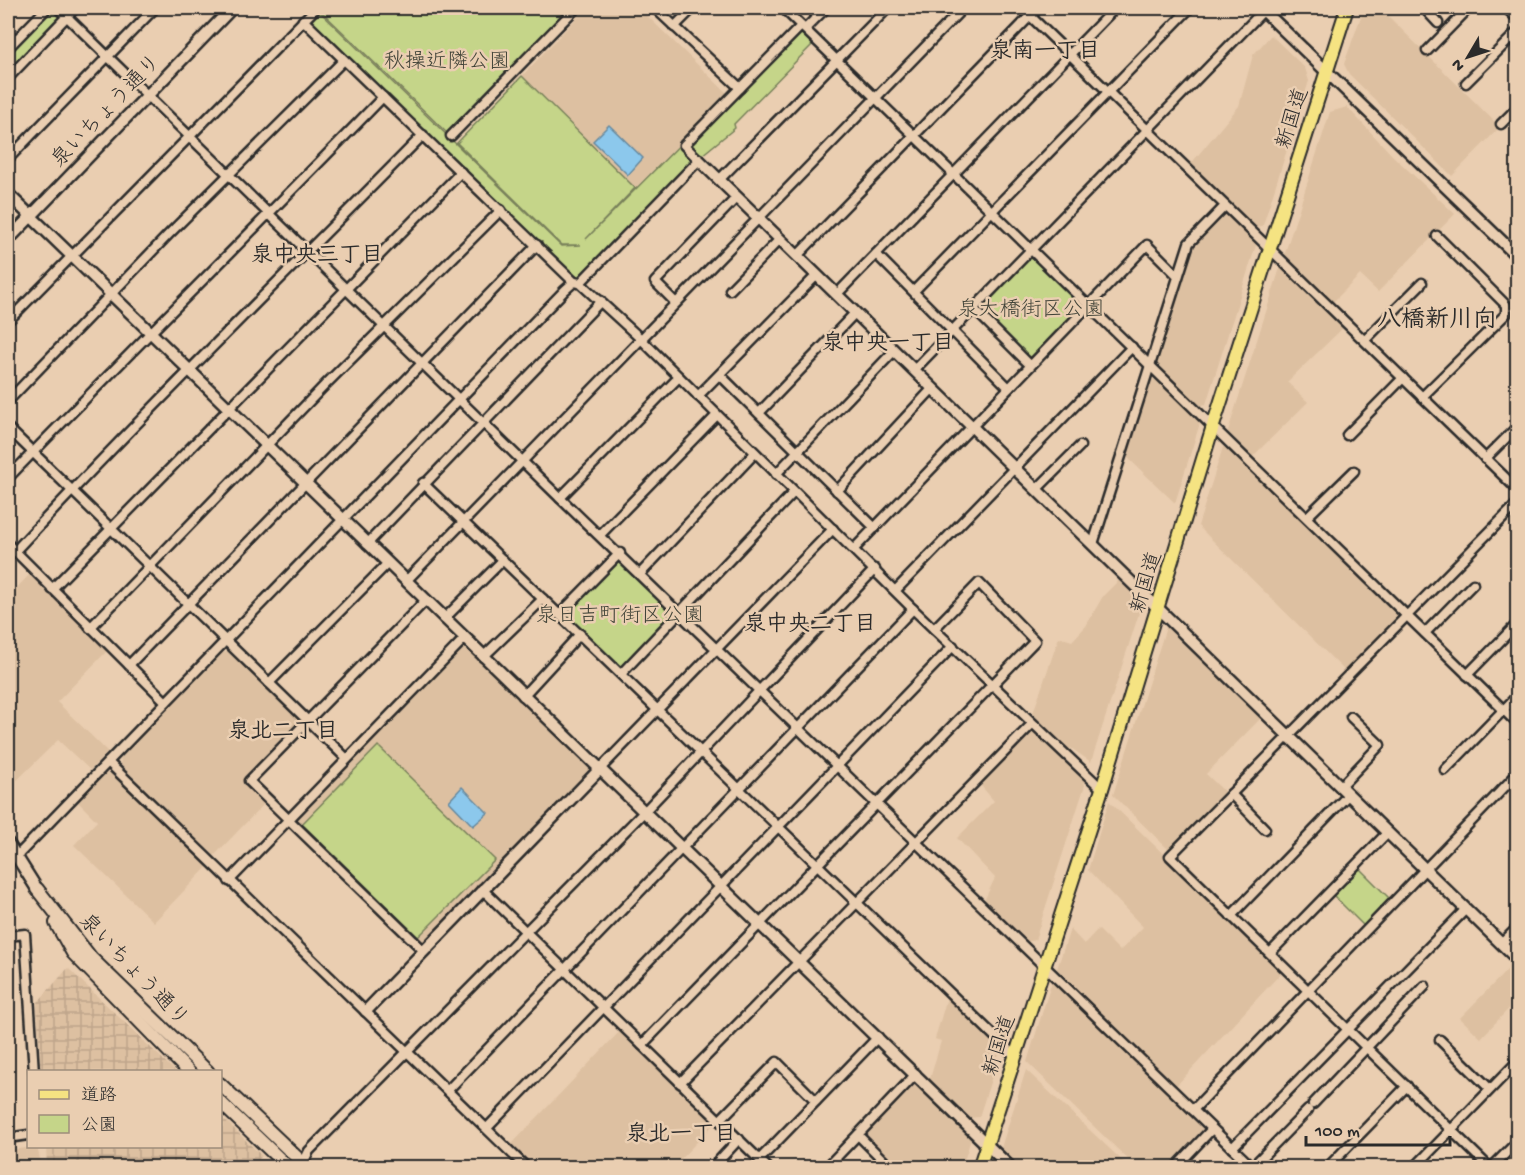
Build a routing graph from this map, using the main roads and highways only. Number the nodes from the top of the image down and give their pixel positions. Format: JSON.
{"nodes":[{"id":1,"x":1347,"y":8,"type":"edge"},
{"id":2,"x":188,"y":1070,"type":"edge"},
{"id":3,"x":207,"y":1070,"type":"edge"},
{"id":4,"x":222,"y":1086,"type":"edge"},
{"id":5,"x":222,"y":1104,"type":"edge"},
{"id":6,"x":303,"y":1166,"type":"edge"},
{"id":7,"x":289,"y":1167,"type":"edge"},
{"id":8,"x":979,"y":1167,"type":"edge"}],
"edges":[{"from":1,"to":8,"type":"main road","name":"新国道"},
{"from":2,"to":3,"type":"main road","name":"泉いちょう通り"},
{"from":4,"to":6,"type":"main road"},
{"from":5,"to":7,"type":"main road"}]}
